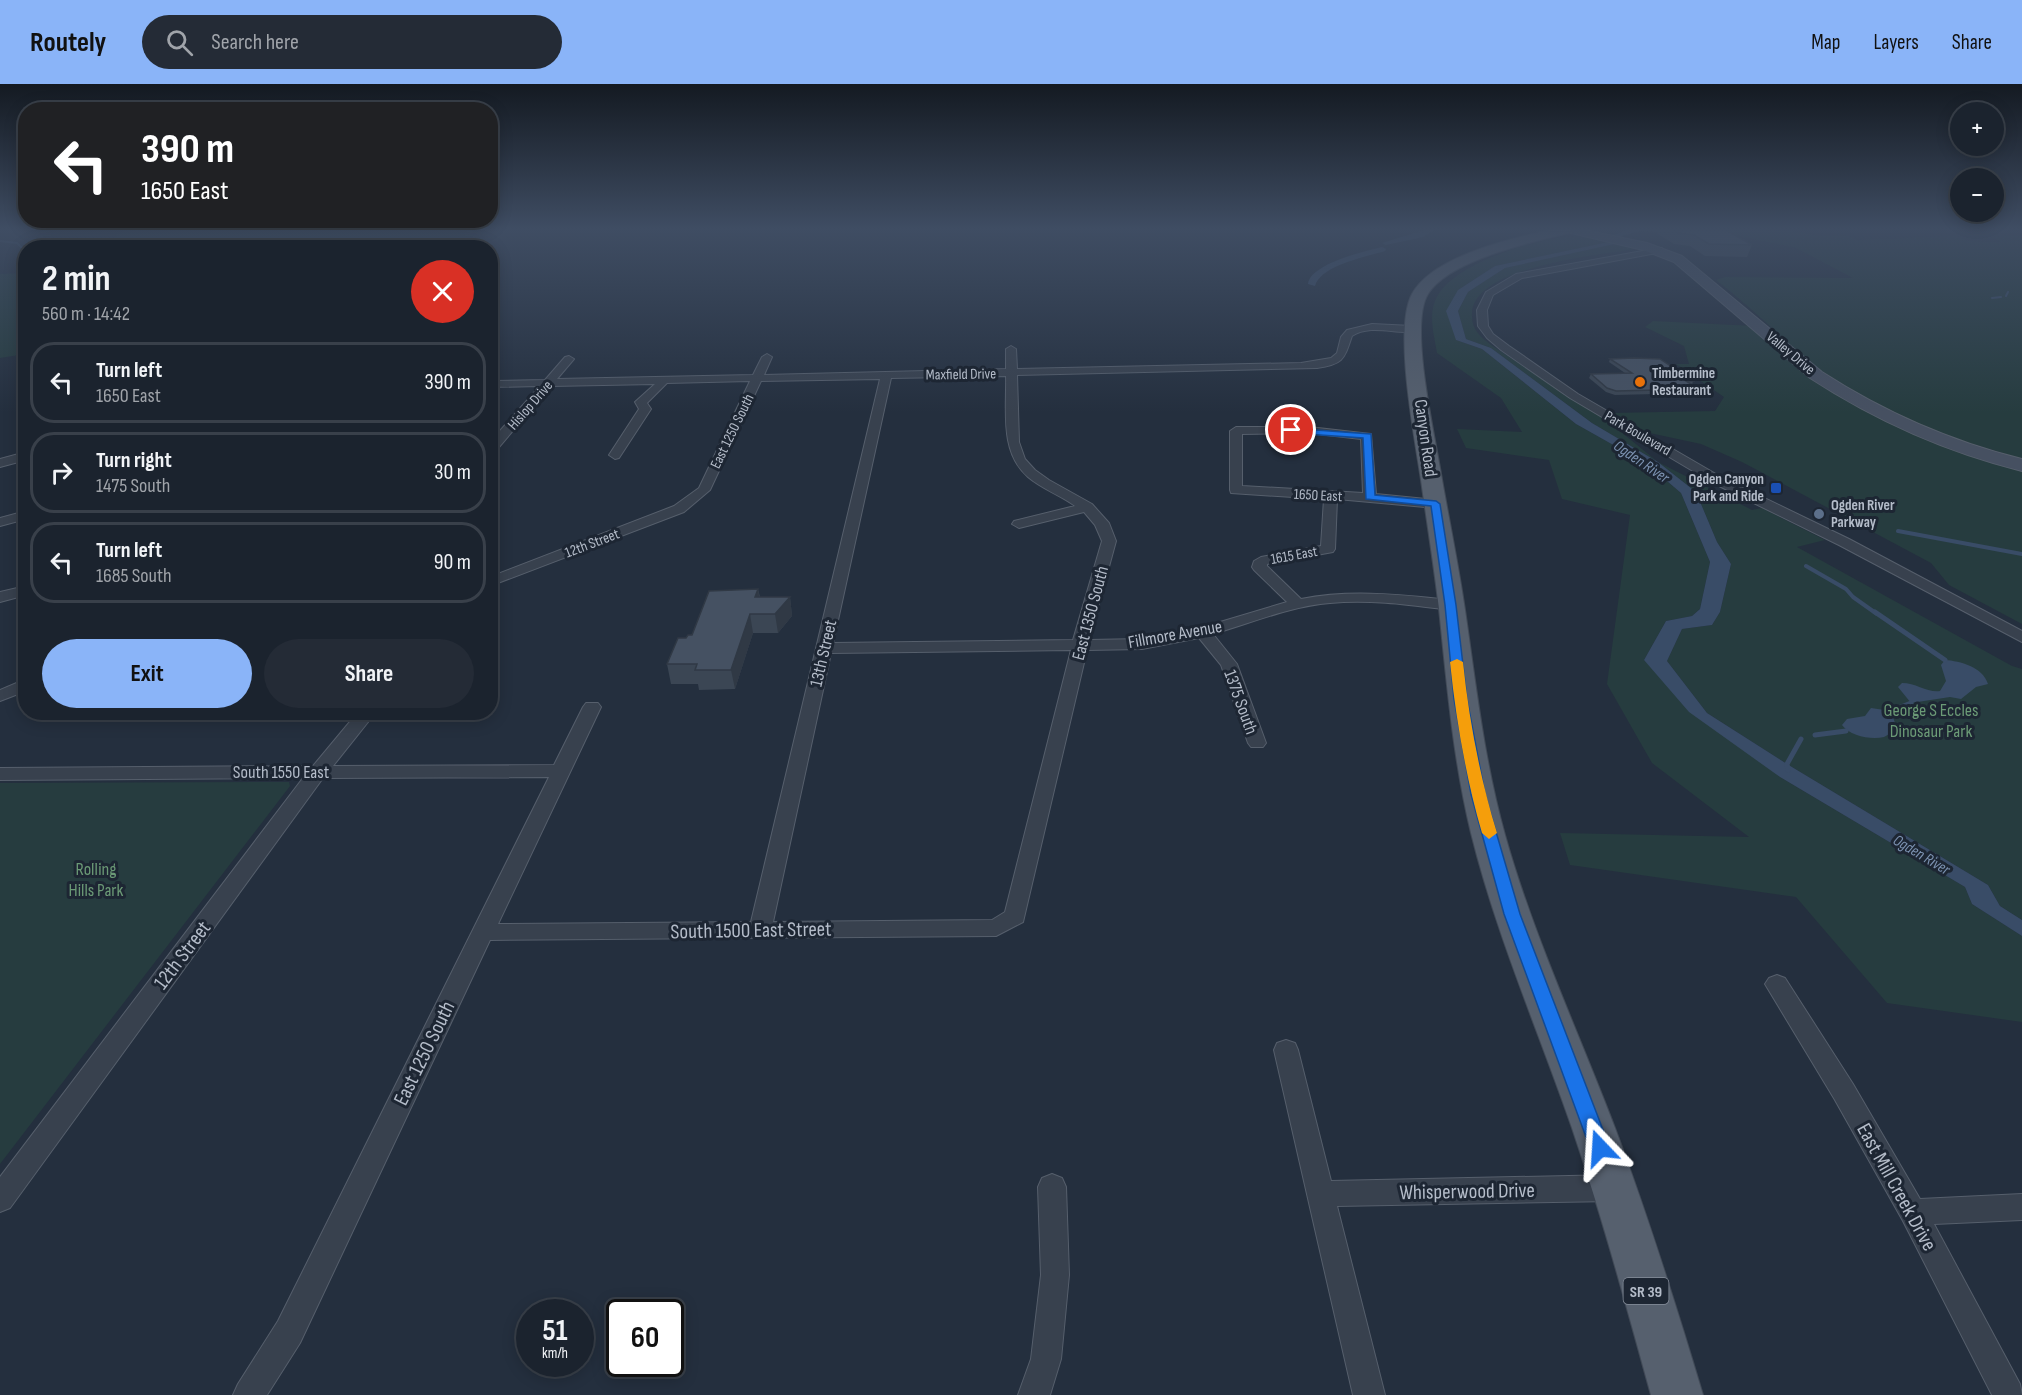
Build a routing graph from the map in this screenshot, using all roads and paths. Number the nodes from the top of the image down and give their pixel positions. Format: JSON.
{"nodes":[{"id":1,"x":1421,"y":291,"type":"edge"},
{"id":2,"x":1494,"y":291,"type":"edge"},
{"id":3,"x":1717,"y":291,"type":"edge"},
{"id":4,"x":1412,"y":329,"type":"junction"},
{"id":5,"x":1011,"y":349,"type":"dead end"},
{"id":6,"x":767,"y":357,"type":"dead end"},
{"id":7,"x":568,"y":359,"type":"dead end"},
{"id":8,"x":1012,"y":373,"type":"junction"},
{"id":9,"x":886,"y":376,"type":"junction"},
{"id":10,"x":757,"y":379,"type":"junction"},
{"id":11,"x":663,"y":381,"type":"junction"},
{"id":12,"x":548,"y":383,"type":"junction"},
{"id":13,"x":498,"y":384,"type":"edge"},
{"id":14,"x":498,"y":441,"type":"edge"},
{"id":15,"x":615,"y":455,"type":"dead end"},
{"id":16,"x":18,"y":458,"type":"edge"},
{"id":17,"x":0,"y":463,"type":"edge"},
{"id":18,"x":2022,"y":465,"type":"edge"},
{"id":19,"x":1331,"y":496,"type":"junction"},
{"id":20,"x":1370,"y":497,"type":"junction"},
{"id":21,"x":692,"y":501,"type":"joint"},
{"id":22,"x":1436,"y":504,"type":"junction"},
{"id":23,"x":1087,"y":507,"type":"junction"},
{"id":24,"x":18,"y":517,"type":"edge"},
{"id":25,"x":0,"y":522,"type":"edge"},
{"id":26,"x":1019,"y":524,"type":"dead end"},
{"id":27,"x":498,"y":579,"type":"edge"},
{"id":28,"x":18,"y":592,"type":"edge"},
{"id":29,"x":0,"y":597,"type":"edge"},
{"id":30,"x":1298,"y":604,"type":"junction"},
{"id":31,"x":1451,"y":605,"type":"junction"},
{"id":32,"x":1203,"y":632,"type":"junction"},
{"id":33,"x":2022,"y":637,"type":"edge"},
{"id":34,"x":1080,"y":644,"type":"junction"},
{"id":35,"x":824,"y":648,"type":"junction"},
{"id":36,"x":18,"y":688,"type":"edge"},
{"id":37,"x":0,"y":696,"type":"edge"},
{"id":38,"x":592,"y":708,"type":"dead end"},
{"id":39,"x":361,"y":720,"type":"edge"},
{"id":40,"x":1257,"y":743,"type":"dead end"},
{"id":41,"x":561,"y":771,"type":"junction"},
{"id":42,"x":318,"y":772,"type":"junction"},
{"id":43,"x":0,"y":774,"type":"edge"},
{"id":44,"x":1015,"y":916,"type":"joint"},
{"id":45,"x":760,"y":930,"type":"junction"},
{"id":46,"x":483,"y":932,"type":"junction"},
{"id":47,"x":1777,"y":984,"type":"dead end"},
{"id":48,"x":1286,"y":1050,"type":"dead end"},
{"id":49,"x":1052,"y":1187,"type":"dead end"},
{"id":50,"x":1614,"y":1188,"type":"junction"},
{"id":51,"x":1320,"y":1194,"type":"junction"},
{"id":52,"x":0,"y":1199,"type":"edge"},
{"id":53,"x":2022,"y":1207,"type":"edge"},
{"id":54,"x":1913,"y":1212,"type":"junction"},
{"id":55,"x":249,"y":1395,"type":"edge"},
{"id":56,"x":1034,"y":1395,"type":"edge"},
{"id":57,"x":1369,"y":1395,"type":"edge"},
{"id":58,"x":1677,"y":1395,"type":"edge"},
{"id":59,"x":2009,"y":1395,"type":"edge"}],
"edges":[{"from":1,"to":4,"type":"main road","name":"Canyon Road","number":"SR 39"},
{"from":2,"to":33,"type":"street","name":"Park Boulevard"},
{"from":3,"to":18,"type":"street","name":"Valley Drive"},
{"from":4,"to":8,"type":"street","name":"Maxfield Drive"},
{"from":4,"to":22,"type":"main road","name":"Canyon Road","number":"SR 39"},
{"from":5,"to":8,"type":"street","name":"East 1350 South"},
{"from":6,"to":10,"type":"street","name":"East 1250 South"},
{"from":7,"to":12,"type":"street","name":"Hislop Drive"},
{"from":8,"to":9,"type":"street","name":"Maxfield Drive"},
{"from":8,"to":23,"type":"street","name":"East 1350 South"},
{"from":9,"to":10,"type":"street","name":"Maxfield Drive"},
{"from":9,"to":35,"type":"street","name":"13th Street"},
{"from":10,"to":11,"type":"street","name":"Maxfield Drive"},
{"from":10,"to":21,"type":"street","name":"East 1250 South"},
{"from":11,"to":12,"type":"street","name":"Maxfield Drive"},
{"from":11,"to":15,"type":"street"},
{"from":12,"to":13,"type":"street","name":"Maxfield Drive"},
{"from":12,"to":14,"type":"street","name":"Hislop Drive"},
{"from":16,"to":17,"type":"street"},
{"from":19,"to":20,"type":"street","name":"1650 East"},
{"from":19,"to":20,"type":"street","name":"1650 East"},
{"from":19,"to":30,"type":"street","name":"1615 East"},
{"from":20,"to":22,"type":"street","name":"1650 East"},
{"from":21,"to":27,"type":"street","name":"12th Street"},
{"from":22,"to":31,"type":"main road","name":"Canyon Road","number":"SR 39"},
{"from":23,"to":26,"type":"street"},
{"from":23,"to":34,"type":"street","name":"East 1350 South"},
{"from":24,"to":25,"type":"street"},
{"from":28,"to":29,"type":"street"},
{"from":30,"to":31,"type":"street","name":"Fillmore Avenue"},
{"from":30,"to":32,"type":"street","name":"Fillmore Avenue"},
{"from":31,"to":50,"type":"main road","name":"Canyon Road","number":"SR 39"},
{"from":32,"to":34,"type":"street","name":"Fillmore Avenue"},
{"from":32,"to":40,"type":"street","name":"1375 South"},
{"from":34,"to":35,"type":"street","name":"Fillmore Avenue"},
{"from":34,"to":44,"type":"street","name":"East 1350 South"},
{"from":35,"to":45,"type":"street","name":"13th Street"},
{"from":36,"to":37,"type":"street"},
{"from":38,"to":41,"type":"street","name":"East 1250 South"},
{"from":39,"to":42,"type":"street","name":"12th Street"},
{"from":41,"to":42,"type":"street","name":"South 1550 East"},
{"from":41,"to":46,"type":"street","name":"East 1250 South"},
{"from":42,"to":43,"type":"street","name":"South 1550 East"},
{"from":42,"to":52,"type":"street","name":"12th Street"},
{"from":44,"to":45,"type":"street","name":"South 1500 East Street"},
{"from":45,"to":46,"type":"street","name":"South 1500 East Street"},
{"from":46,"to":55,"type":"street","name":"East 1250 South"},
{"from":47,"to":54,"type":"street","name":"East Mill Creek Drive"},
{"from":48,"to":51,"type":"street"},
{"from":49,"to":56,"type":"street"},
{"from":50,"to":51,"type":"street","name":"Whisperwood Drive"},
{"from":50,"to":58,"type":"main road","name":"Canyon Road","number":"SR 39"},
{"from":51,"to":57,"type":"street"},
{"from":53,"to":54,"type":"street"},
{"from":54,"to":59,"type":"street","name":"East Mill Creek Drive"}]}
